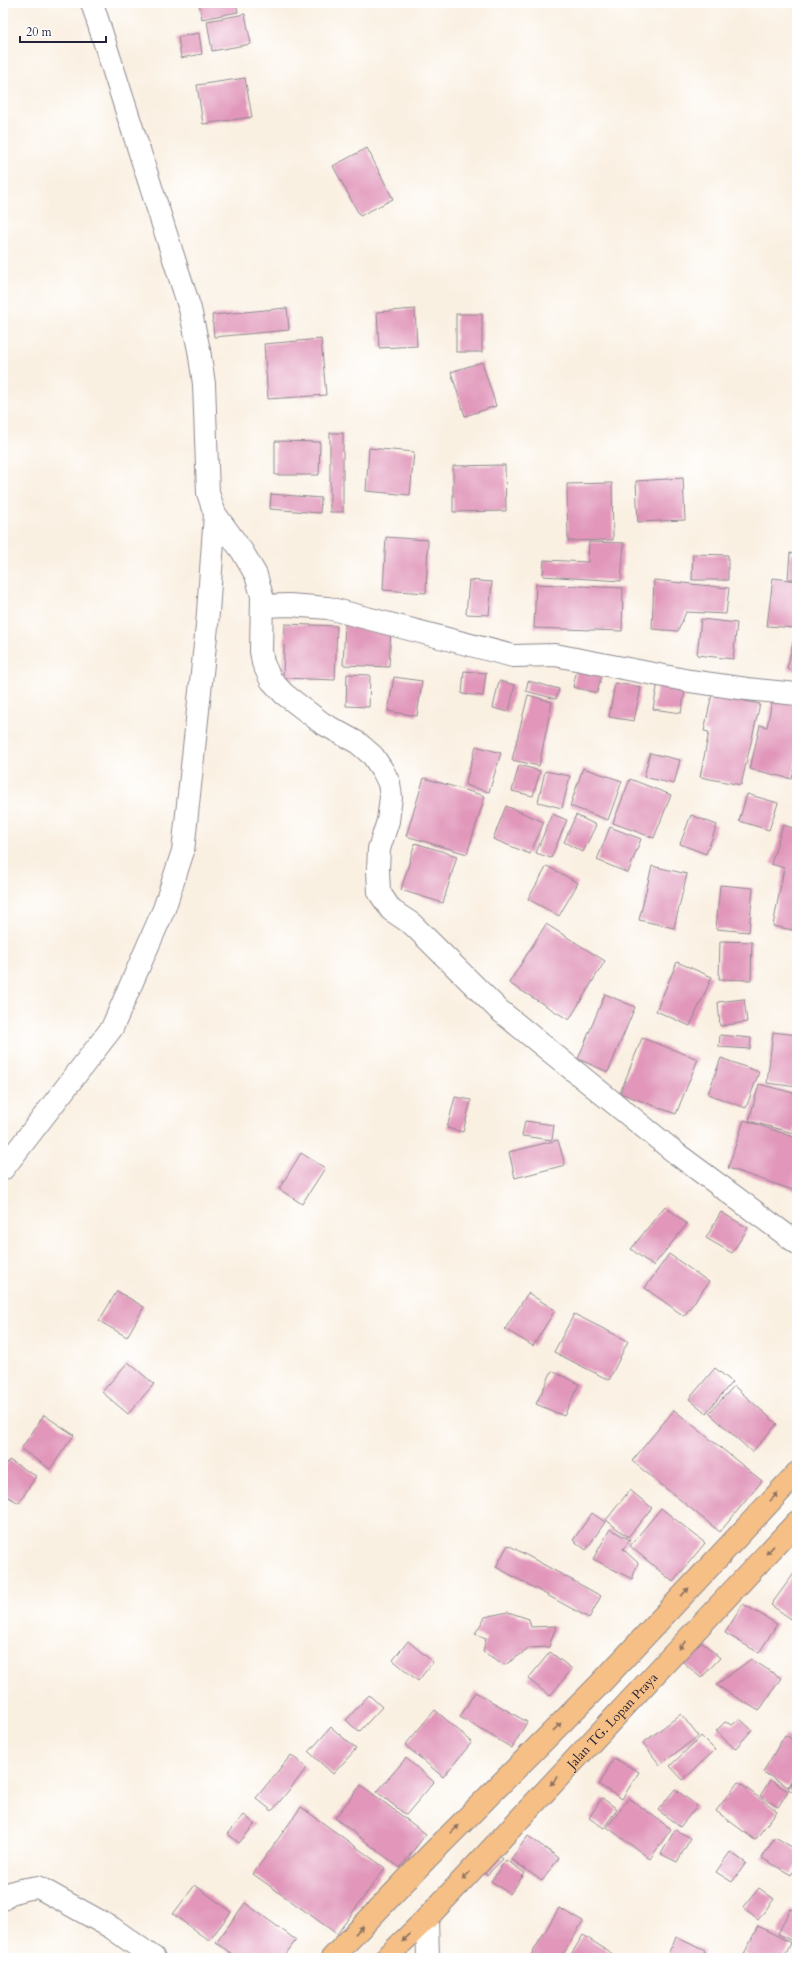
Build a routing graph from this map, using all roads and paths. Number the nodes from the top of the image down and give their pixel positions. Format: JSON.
{"nodes":[{"id":1,"x":92,"y":3,"type":"edge"},
{"id":2,"x":215,"y":514,"type":"junction"},
{"id":3,"x":262,"y":606,"type":"junction"},
{"id":4,"x":797,"y":694,"type":"edge"},
{"id":5,"x":3,"y":1169,"type":"edge"},
{"id":6,"x":797,"y":1243,"type":"edge"},
{"id":7,"x":797,"y":1473,"type":"edge"},
{"id":8,"x":797,"y":1522,"type":"edge"},
{"id":9,"x":599,"y":1684,"type":"junction"},
{"id":10,"x":626,"y":1704,"type":"junction"},
{"id":11,"x":3,"y":1899,"type":"edge"},
{"id":12,"x":427,"y":1918,"type":"junction"},
{"id":13,"x":154,"y":1958,"type":"edge"},
{"id":14,"x":332,"y":1958,"type":"edge"},
{"id":15,"x":386,"y":1958,"type":"edge"},
{"id":16,"x":428,"y":1958,"type":"edge"}],
"edges":[{"from":1,"to":2,"type":"street"},
{"from":2,"to":3,"type":"street"},
{"from":2,"to":5,"type":"street"},
{"from":3,"to":4,"type":"street"},
{"from":3,"to":6,"type":"street"},
{"from":9,"to":7,"type":"highway","one_way":true},
{"from":8,"to":10,"type":"highway","name":"Jalan TG. Lopan Praya","one_way":true},
{"from":9,"to":10,"type":"highway"},
{"from":14,"to":9,"type":"highway","one_way":true},
{"from":10,"to":12,"type":"highway","name":"Jalan TG. Lopan Praya","one_way":true},
{"from":11,"to":13,"type":"street"},
{"from":12,"to":15,"type":"highway","name":"Jalan TG. Lopan Praya","one_way":true},
{"from":12,"to":16,"type":"street"}]}
